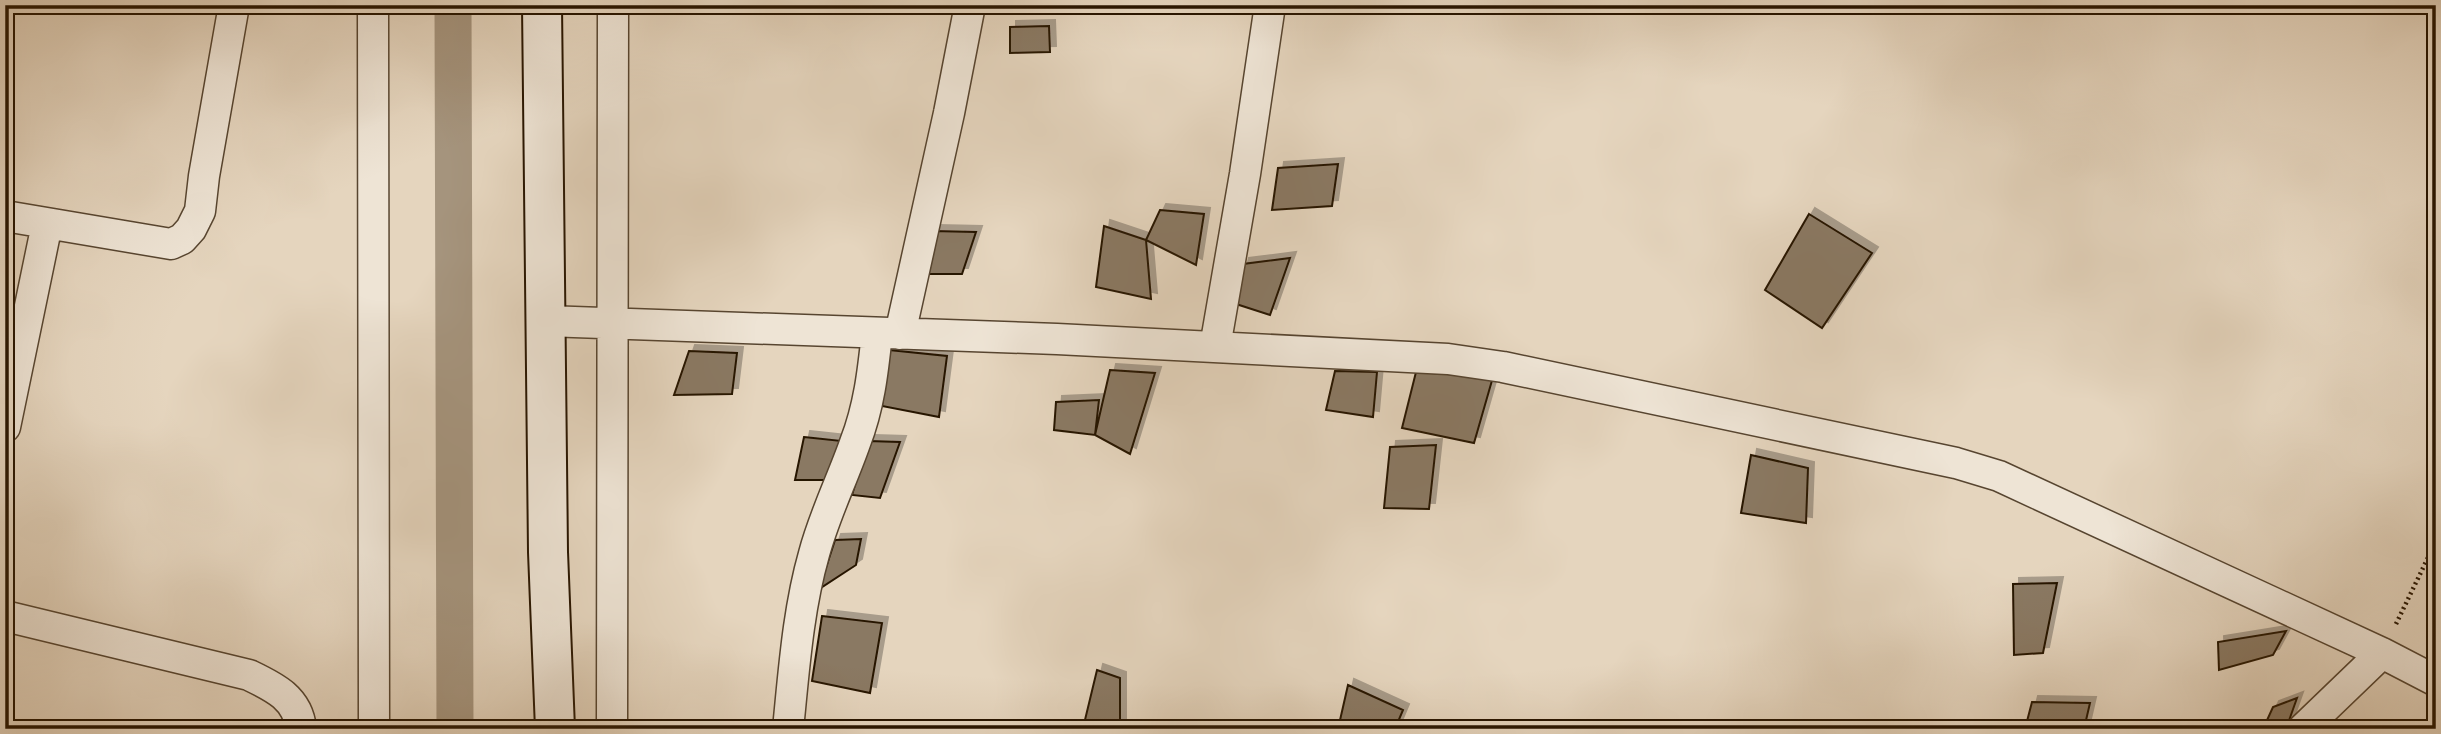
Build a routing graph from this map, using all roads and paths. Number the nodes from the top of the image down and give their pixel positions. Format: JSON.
{"nodes":[{"id":1,"x":234,"y":5,"type":"edge"},
{"id":2,"x":373,"y":5,"type":"edge"},
{"id":3,"x":542,"y":5,"type":"edge"},
{"id":4,"x":613,"y":5,"type":"edge"},
{"id":5,"x":970,"y":5,"type":"edge"},
{"id":6,"x":1270,"y":5,"type":"edge"},
{"id":7,"x":5,"y":216,"type":"edge"},
{"id":8,"x":47,"y":224,"type":"junction"},
{"id":9,"x":546,"y":321,"type":"junction"},
{"id":10,"x":614,"y":325,"type":"junction"},
{"id":11,"x":888,"y":334,"type":"junction"},
{"id":12,"x":1215,"y":347,"type":"junction"},
{"id":13,"x":10,"y":385,"type":"edge"},
{"id":14,"x":5,"y":427,"type":"edge"},
{"id":15,"x":2436,"y":541,"type":"edge"},
{"id":16,"x":5,"y":616,"type":"edge"},
{"id":17,"x":2382,"y":653,"type":"junction"},
{"id":18,"x":2436,"y":681,"type":"edge"},
{"id":19,"x":301,"y":729,"type":"edge"},
{"id":20,"x":374,"y":729,"type":"edge"},
{"id":21,"x":555,"y":729,"type":"edge"},
{"id":22,"x":611,"y":729,"type":"edge"},
{"id":23,"x":788,"y":729,"type":"edge"},
{"id":24,"x":2304,"y":729,"type":"edge"}],
"edges":[{"from":1,"to":8,"type":"street"},
{"from":2,"to":20,"type":"street"},
{"from":3,"to":9,"type":"main road"},
{"from":4,"to":10,"type":"street"},
{"from":5,"to":11,"type":"street"},
{"from":6,"to":12,"type":"street"},
{"from":7,"to":8,"type":"street"},
{"from":8,"to":13,"type":"street"},
{"from":9,"to":10,"type":"street"},
{"from":9,"to":21,"type":"main road"},
{"from":10,"to":11,"type":"street"},
{"from":10,"to":22,"type":"street"},
{"from":11,"to":12,"type":"street"},
{"from":11,"to":23,"type":"street"},
{"from":12,"to":17,"type":"street"},
{"from":13,"to":14,"type":"street"},
{"from":15,"to":17,"type":"path"},
{"from":16,"to":19,"type":"street"},
{"from":17,"to":18,"type":"street"},
{"from":17,"to":24,"type":"street"}]}
